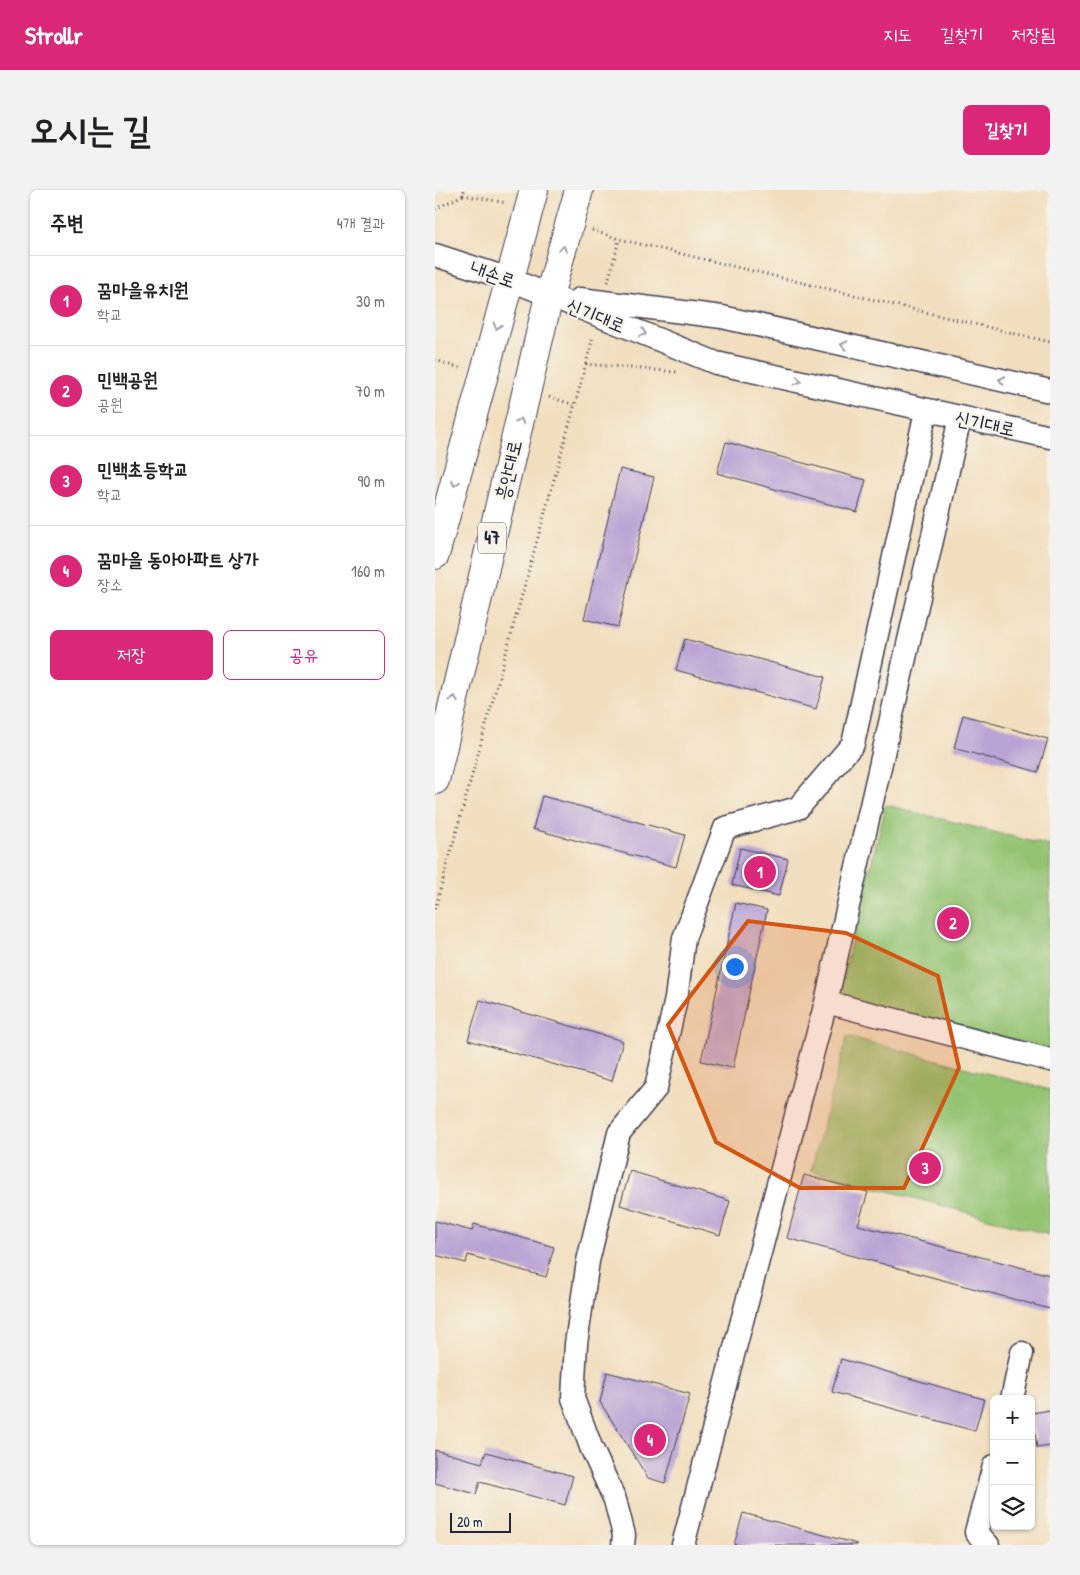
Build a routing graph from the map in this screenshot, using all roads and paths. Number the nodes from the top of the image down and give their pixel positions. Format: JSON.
{"nodes":[{"id":1,"x":464,"y":190,"type":"edge"},
{"id":2,"x":579,"y":190,"type":"edge"},
{"id":3,"x":463,"y":195,"type":"junction"},
{"id":4,"x":531,"y":199,"type":"edge"},
{"id":5,"x":435,"y":210,"type":"edge"},
{"id":6,"x":570,"y":222,"type":"junction"},
{"id":7,"x":435,"y":255,"type":"edge"},
{"id":8,"x":509,"y":279,"type":"junction"},
{"id":9,"x":549,"y":296,"type":"junction"},
{"id":10,"x":1050,"y":342,"type":"edge"},
{"id":11,"x":679,"y":372,"type":"dead end"},
{"id":12,"x":1050,"y":390,"type":"edge"},
{"id":13,"x":926,"y":411,"type":"junction"},
{"id":14,"x":961,"y":418,"type":"junction"},
{"id":15,"x":1050,"y":437,"type":"edge"},
{"id":16,"x":435,"y":555,"type":"edge"},
{"id":17,"x":435,"y":780,"type":"edge"},
{"id":18,"x":435,"y":909,"type":"edge"},
{"id":19,"x":826,"y":1002,"type":"junction"},
{"id":20,"x":1050,"y":1060,"type":"edge"},
{"id":21,"x":1023,"y":1353,"type":"dead end"},
{"id":22,"x":1013,"y":1395,"type":"edge"},
{"id":23,"x":990,"y":1481,"type":"edge"},
{"id":24,"x":623,"y":1545,"type":"edge"},
{"id":25,"x":683,"y":1545,"type":"edge"},
{"id":26,"x":988,"y":1545,"type":"edge"}],
"edges":[{"from":1,"to":3,"type":"path"},
{"from":2,"to":6,"type":"main road","name":"흥안대로","number":"47"},
{"from":3,"to":4,"type":"path"},
{"from":3,"to":5,"type":"path"},
{"from":4,"to":8,"type":"main road"},
{"from":9,"to":6,"type":"main road","name":"흥안대로","number":"47","one_way":true},
{"from":6,"to":10,"type":"path"},
{"from":7,"to":8,"type":"street","name":"내손로"},
{"from":8,"to":9,"type":"street","name":"내손로"},
{"from":8,"to":16,"type":"main road","one_way":true},
{"from":12,"to":9,"type":"street","name":"신기대로","one_way":true},
{"from":9,"to":13,"type":"street","name":"신기대로","one_way":true},
{"from":17,"to":9,"type":"main road","name":"흥안대로","number":"47","one_way":true},
{"from":11,"to":18,"type":"path"},
{"from":13,"to":14,"type":"street","name":"신기대로"},
{"from":13,"to":24,"type":"street"},
{"from":14,"to":15,"type":"street","name":"신기대로"},
{"from":14,"to":19,"type":"street"},
{"from":19,"to":20,"type":"street"},
{"from":19,"to":25,"type":"street"},
{"from":21,"to":22,"type":"street"},
{"from":23,"to":26,"type":"street"}]}
